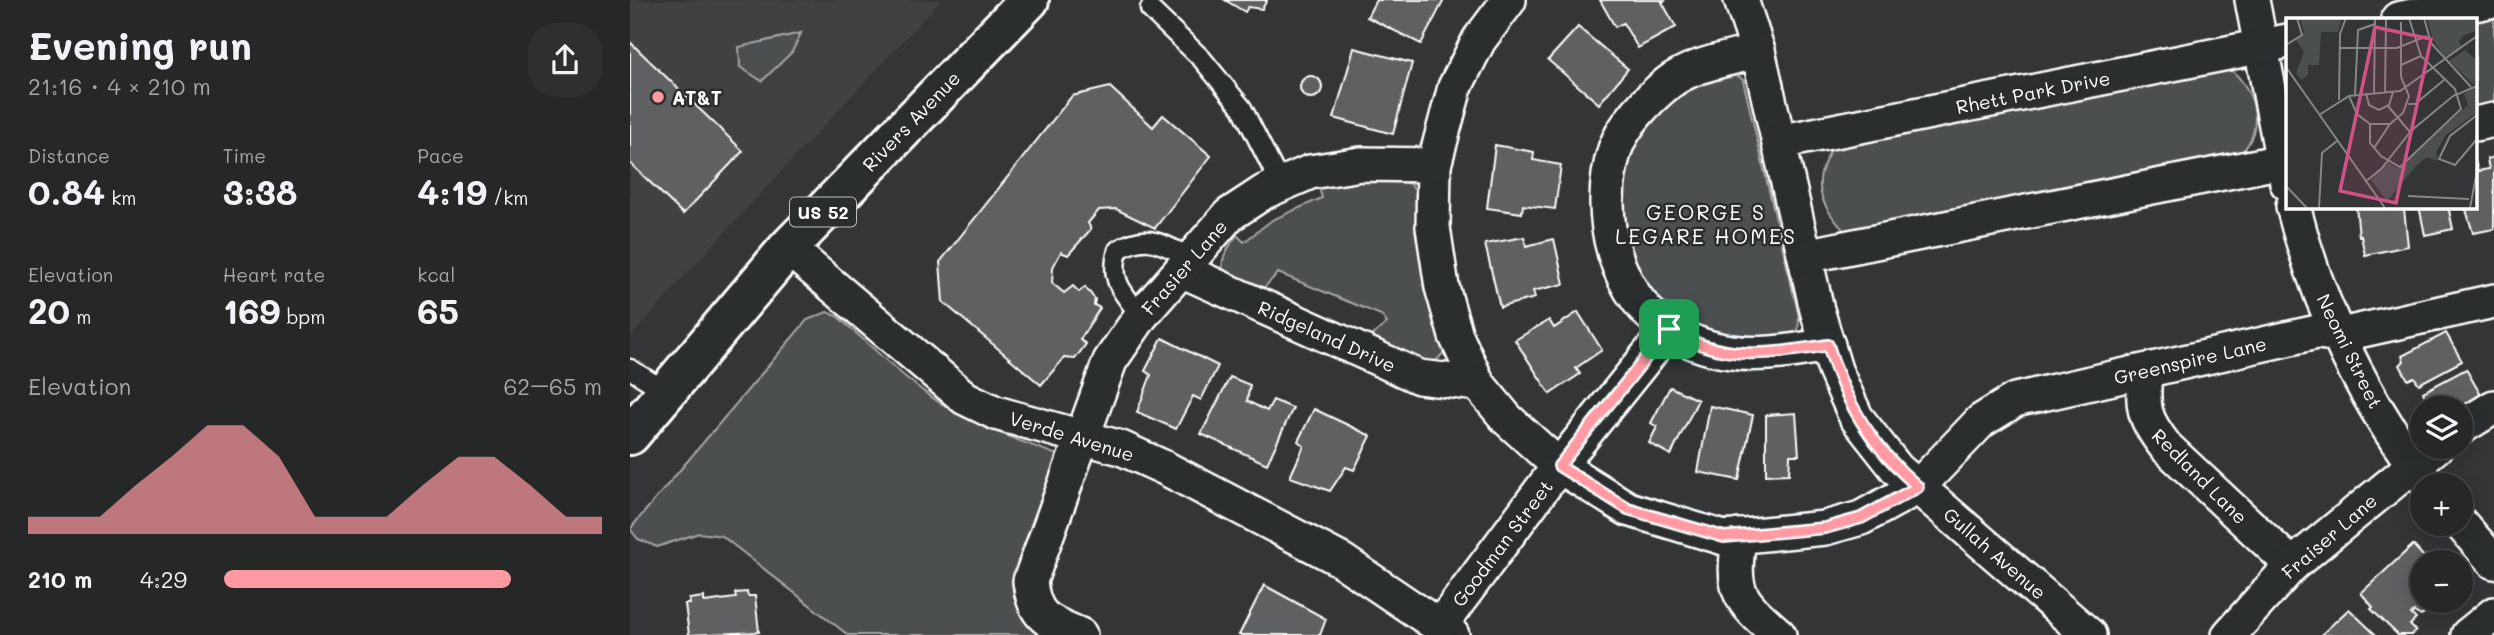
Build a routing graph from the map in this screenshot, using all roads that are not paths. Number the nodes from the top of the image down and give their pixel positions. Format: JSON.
{"nodes":[{"id":1,"x":1029,"y":0,"type":"edge"},
{"id":2,"x":1741,"y":0,"type":"edge"},
{"id":3,"x":2252,"y":0,"type":"edge"},
{"id":4,"x":2494,"y":0,"type":"edge"},
{"id":5,"x":1507,"y":1,"type":"edge"},
{"id":6,"x":1150,"y":9,"type":"dead end"},
{"id":7,"x":2403,"y":18,"type":"edge"},
{"id":8,"x":2274,"y":44,"type":"edge"},
{"id":9,"x":1758,"y":51,"type":"junction"},
{"id":10,"x":2494,"y":120,"type":"edge"},
{"id":11,"x":2476,"y":124,"type":"edge"},
{"id":12,"x":1779,"y":142,"type":"junction"},
{"id":13,"x":1434,"y":166,"type":"junction"},
{"id":14,"x":2286,"y":169,"type":"edge"},
{"id":15,"x":1281,"y":185,"type":"junction"},
{"id":16,"x":2294,"y":208,"type":"edge"},
{"id":17,"x":788,"y":248,"type":"junction"},
{"id":18,"x":1805,"y":256,"type":"junction"},
{"id":19,"x":1186,"y":264,"type":"junction"},
{"id":20,"x":2494,"y":301,"type":"edge"},
{"id":21,"x":1141,"y":316,"type":"junction"},
{"id":22,"x":1669,"y":329,"type":"junction"},
{"id":23,"x":2340,"y":335,"type":"junction"},
{"id":24,"x":1828,"y":345,"type":"junction"},
{"id":25,"x":630,"y":369,"type":"edge"},
{"id":26,"x":2145,"y":371,"type":"junction"},
{"id":27,"x":1478,"y":384,"type":"junction"},
{"id":28,"x":667,"y":391,"type":"junction"},
{"id":29,"x":2494,"y":407,"type":"edge"},
{"id":30,"x":2473,"y":420,"type":"edge"},
{"id":31,"x":630,"y":435,"type":"edge"},
{"id":32,"x":1080,"y":438,"type":"junction"},
{"id":33,"x":2426,"y":465,"type":"edge"},
{"id":34,"x":1559,"y":466,"type":"junction"},
{"id":35,"x":1918,"y":487,"type":"junction"},
{"id":36,"x":1739,"y":536,"type":"junction"},
{"id":37,"x":2471,"y":536,"type":"edge"},
{"id":38,"x":2494,"y":562,"type":"edge"},
{"id":39,"x":2292,"y":565,"type":"junction"},
{"id":40,"x":2494,"y":614,"type":"edge"},
{"id":41,"x":1446,"y":631,"type":"edge"},
{"id":42,"x":1080,"y":635,"type":"edge"},
{"id":43,"x":1779,"y":635,"type":"edge"},
{"id":44,"x":2089,"y":635,"type":"edge"},
{"id":45,"x":2229,"y":635,"type":"edge"},
{"id":46,"x":2468,"y":635,"type":"edge"}],
"edges":[{"from":1,"to":17,"type":"main road","name":"Rivers Avenue","number":"US 52"},
{"from":2,"to":9,"type":"street","name":"Gullah Avenue"},
{"from":3,"to":8,"type":"street"},
{"from":4,"to":7,"type":"street"},
{"from":5,"to":13,"type":"street","name":"Greenspire Lane"},
{"from":6,"to":15,"type":"lane"},
{"from":8,"to":12,"type":"street","name":"Rhett Park Drive"},
{"from":8,"to":14,"type":"street"},
{"from":9,"to":12,"type":"street","name":"Gullah Avenue"},
{"from":9,"to":22,"type":"street"},
{"from":10,"to":11,"type":"street"},
{"from":12,"to":18,"type":"street","name":"Gullah Avenue"},
{"from":13,"to":15,"type":"street","name":"Frasier Lane"},
{"from":13,"to":27,"type":"street","name":"Greenspire Lane"},
{"from":14,"to":18,"type":"street"},
{"from":15,"to":19,"type":"street","name":"Frasier Lane"},
{"from":16,"to":23,"type":"street","name":"Neomi Street"},
{"from":17,"to":28,"type":"main road","name":"Rivers Avenue","number":"US 52"},
{"from":17,"to":32,"type":"street","name":"Verde Avenue"},
{"from":18,"to":24,"type":"street","name":"Gullah Avenue"},
{"from":19,"to":21,"type":"street","name":"Frasier Lane"},
{"from":19,"to":21,"type":"lane"},
{"from":19,"to":27,"type":"street","name":"Ridgeland Drive"},
{"from":20,"to":23,"type":"street","name":"Greenspire Lane"},
{"from":21,"to":32,"type":"street","name":"Frasier Lane"},
{"from":22,"to":24,"type":"street"},
{"from":22,"to":34,"type":"street","name":"Goodman Street"},
{"from":23,"to":26,"type":"street","name":"Greenspire Lane"},
{"from":23,"to":33,"type":"street","name":"Neomi Street"},
{"from":24,"to":35,"type":"street","name":"Gullah Avenue"},
{"from":25,"to":28,"type":"lane"},
{"from":26,"to":35,"type":"street","name":"Greenspire Lane"},
{"from":26,"to":39,"type":"street","name":"Redland Lane"},
{"from":27,"to":34,"type":"street","name":"Greenspire Lane"},
{"from":28,"to":31,"type":"main road","name":"Rivers Avenue","number":"US 52"},
{"from":29,"to":30,"type":"street"},
{"from":32,"to":41,"type":"street","name":"Verde Avenue"},
{"from":32,"to":42,"type":"street"},
{"from":33,"to":39,"type":"street","name":"Fraiser Lane"},
{"from":34,"to":36,"type":"street","name":"Greenspire Lane"},
{"from":34,"to":41,"type":"street","name":"Goodman Street"},
{"from":35,"to":36,"type":"street","name":"Greenspire Lane"},
{"from":35,"to":44,"type":"street","name":"Gullah Avenue"},
{"from":36,"to":43,"type":"street"},
{"from":37,"to":38,"type":"street"},
{"from":39,"to":45,"type":"street","name":"Fraiser Lane"},
{"from":40,"to":46,"type":"street"}]}
